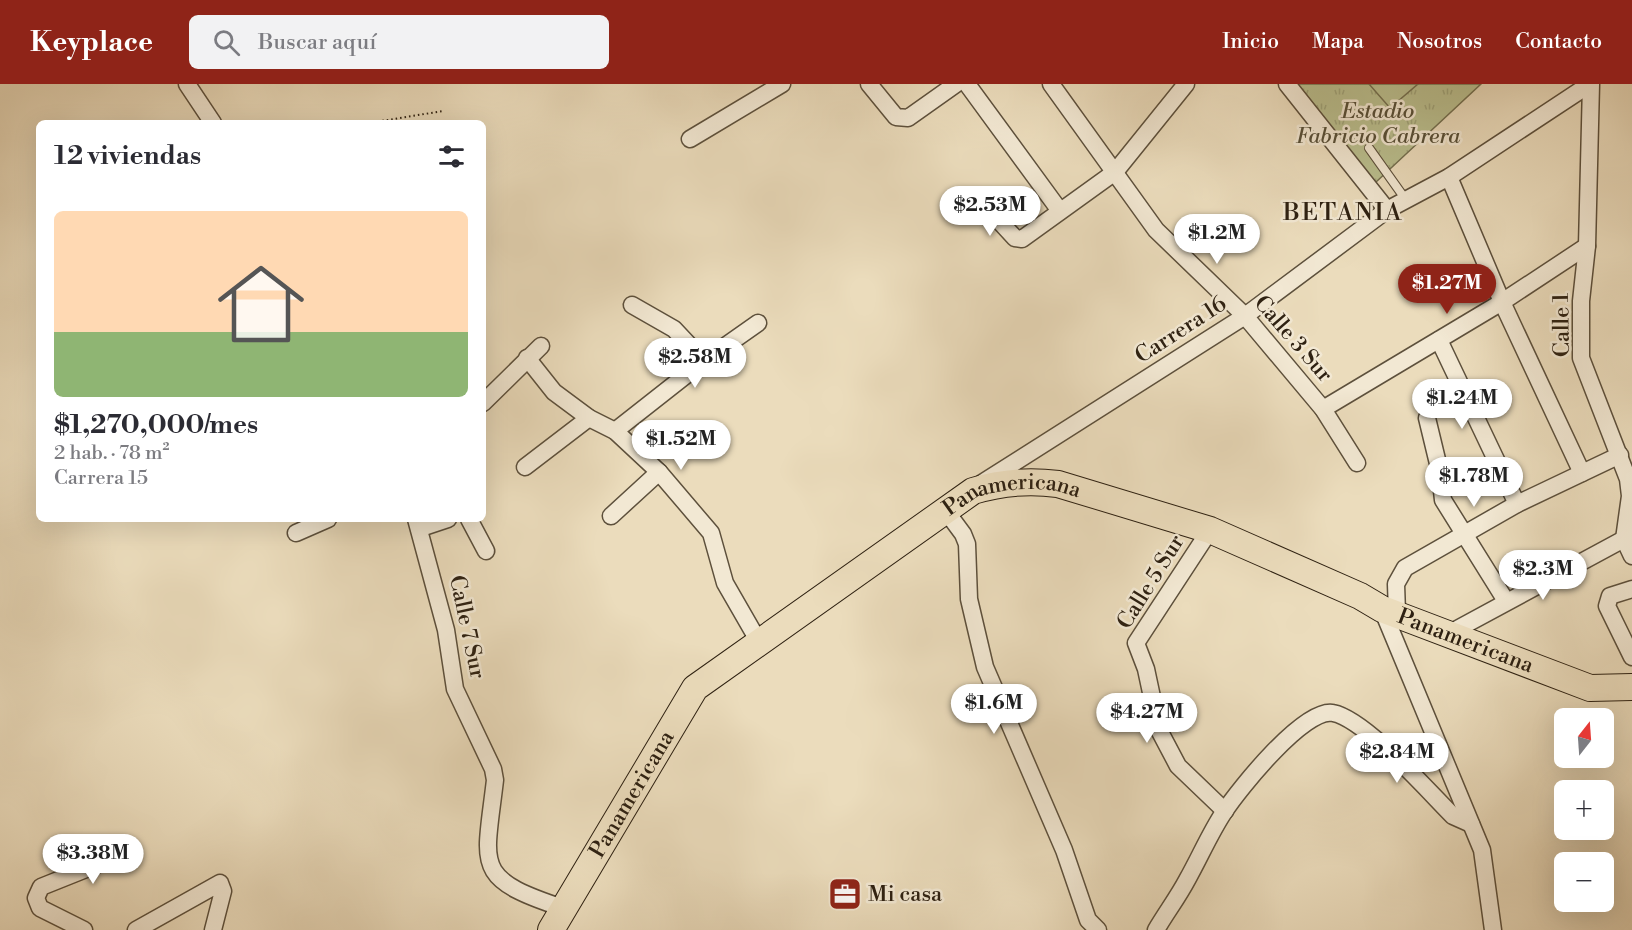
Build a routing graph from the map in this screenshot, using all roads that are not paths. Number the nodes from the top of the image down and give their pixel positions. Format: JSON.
{"nodes":[{"id":1,"x":187,"y":84,"type":"edge"},
{"id":2,"x":782,"y":84,"type":"edge"},
{"id":3,"x":869,"y":84,"type":"edge"},
{"id":4,"x":956,"y":84,"type":"edge"},
{"id":5,"x":967,"y":84,"type":"edge"},
{"id":6,"x":1051,"y":84,"type":"edge"},
{"id":7,"x":1186,"y":84,"type":"edge"},
{"id":8,"x":1287,"y":84,"type":"edge"},
{"id":9,"x":1590,"y":84,"type":"edge"},
{"id":10,"x":211,"y":120,"type":"edge"},
{"id":11,"x":690,"y":139,"type":"dead end"},
{"id":12,"x":1369,"y":148,"type":"dead end"},
{"id":13,"x":1115,"y":172,"type":"junction"},
{"id":14,"x":1449,"y":177,"type":"junction"},
{"id":15,"x":1406,"y":200,"type":"junction"},
{"id":16,"x":1387,"y":210,"type":"junction"},
{"id":17,"x":1060,"y":211,"type":"junction"},
{"id":18,"x":992,"y":213,"type":"dead end"},
{"id":19,"x":1587,"y":246,"type":"junction"},
{"id":20,"x":1502,"y":302,"type":"junction"},
{"id":21,"x":632,"y":305,"type":"dead end"},
{"id":22,"x":1245,"y":316,"type":"junction"},
{"id":23,"x":758,"y":322,"type":"dead end"},
{"id":24,"x":1439,"y":340,"type":"junction"},
{"id":25,"x":540,"y":346,"type":"dead end"},
{"id":26,"x":527,"y":357,"type":"junction"},
{"id":27,"x":704,"y":361,"type":"junction"},
{"id":28,"x":486,"y":400,"type":"edge"},
{"id":29,"x":1323,"y":409,"type":"junction"},
{"id":30,"x":589,"y":418,"type":"junction"},
{"id":31,"x":1427,"y":418,"type":"dead end"},
{"id":32,"x":615,"y":431,"type":"junction"},
{"id":33,"x":1620,"y":455,"type":"junction"},
{"id":34,"x":1357,"y":463,"type":"dead end"},
{"id":35,"x":525,"y":467,"type":"dead end"},
{"id":36,"x":659,"y":472,"type":"junction"},
{"id":37,"x":1582,"y":473,"type":"junction"},
{"id":38,"x":973,"y":491,"type":"junction"},
{"id":39,"x":1516,"y":504,"type":"junction"},
{"id":40,"x":946,"y":511,"type":"junction"},
{"id":41,"x":611,"y":516,"type":"dead end"},
{"id":42,"x":321,"y":522,"type":"edge"},
{"id":43,"x":471,"y":522,"type":"edge"},
{"id":44,"x":419,"y":524,"type":"edge"},
{"id":45,"x":1210,"y":530,"type":"junction"},
{"id":46,"x":296,"y":533,"type":"dead end"},
{"id":47,"x":1463,"y":534,"type":"junction"},
{"id":48,"x":1624,"y":539,"type":"junction"},
{"id":49,"x":486,"y":552,"type":"dead end"},
{"id":50,"x":1632,"y":556,"type":"edge"},
{"id":51,"x":1632,"y":589,"type":"edge"},
{"id":52,"x":1506,"y":601,"type":"junction"},
{"id":53,"x":1390,"y":611,"type":"junction"},
{"id":54,"x":1448,"y":634,"type":"junction"},
{"id":55,"x":759,"y":642,"type":"junction"},
{"id":56,"x":1632,"y":657,"type":"edge"},
{"id":57,"x":1632,"y":687,"type":"edge"},
{"id":58,"x":1225,"y":811,"type":"junction"},
{"id":59,"x":1471,"y":824,"type":"junction"},
{"id":60,"x":131,"y":851,"type":"dead end"},
{"id":61,"x":557,"y":919,"type":"edge"},
{"id":62,"x":84,"y":930,"type":"edge"},
{"id":63,"x":136,"y":930,"type":"edge"},
{"id":64,"x":213,"y":930,"type":"edge"},
{"id":65,"x":1098,"y":930,"type":"edge"},
{"id":66,"x":1156,"y":930,"type":"edge"},
{"id":67,"x":1493,"y":930,"type":"edge"}],
"edges":[{"from":1,"to":10,"type":"street"},
{"from":2,"to":11,"type":"street"},
{"from":3,"to":4,"type":"street"},
{"from":5,"to":17,"type":"street"},
{"from":6,"to":13,"type":"street","name":"Calle 3 Sur"},
{"from":7,"to":13,"type":"street"},
{"from":8,"to":16,"type":"street"},
{"from":9,"to":14,"type":"street","name":"Carrera 16"},
{"from":9,"to":19,"type":"street","name":"Calle 1"},
{"from":12,"to":15,"type":"lane"},
{"from":13,"to":17,"type":"street"},
{"from":13,"to":22,"type":"street","name":"Calle 3 Sur"},
{"from":14,"to":15,"type":"street","name":"Carrera 16"},
{"from":14,"to":20,"type":"street"},
{"from":15,"to":16,"type":"street","name":"Carrera 16"},
{"from":16,"to":22,"type":"street","name":"Carrera 16"},
{"from":17,"to":18,"type":"street"},
{"from":19,"to":20,"type":"street"},
{"from":19,"to":33,"type":"street","name":"Calle 1"},
{"from":20,"to":24,"type":"street"},
{"from":20,"to":37,"type":"street"},
{"from":21,"to":27,"type":"street"},
{"from":22,"to":29,"type":"street","name":"Calle 3 Sur"},
{"from":22,"to":38,"type":"street","name":"Carrera 16"},
{"from":23,"to":27,"type":"street"},
{"from":24,"to":29,"type":"street"},
{"from":24,"to":39,"type":"street"},
{"from":25,"to":26,"type":"street"},
{"from":26,"to":28,"type":"street"},
{"from":26,"to":30,"type":"street"},
{"from":27,"to":32,"type":"street"},
{"from":29,"to":34,"type":"street","name":"Calle 3 Sur"},
{"from":30,"to":32,"type":"street"},
{"from":30,"to":35,"type":"street"},
{"from":31,"to":47,"type":"street"},
{"from":32,"to":36,"type":"street"},
{"from":33,"to":37,"type":"street"},
{"from":33,"to":48,"type":"street","name":"Calle 1"},
{"from":36,"to":41,"type":"street"},
{"from":36,"to":55,"type":"street"},
{"from":37,"to":39,"type":"street"},
{"from":38,"to":40,"type":"main road","name":"Panamericana"},
{"from":38,"to":45,"type":"main road","name":"Panamericana"},
{"from":39,"to":47,"type":"street"},
{"from":40,"to":55,"type":"main road","name":"Panamericana"},
{"from":40,"to":65,"type":"street"},
{"from":42,"to":46,"type":"street"},
{"from":43,"to":49,"type":"street"},
{"from":44,"to":61,"type":"street","name":"Calle 7 Sur"},
{"from":45,"to":53,"type":"main road","name":"Panamericana"},
{"from":45,"to":58,"type":"street","name":"Calle 5 Sur"},
{"from":47,"to":52,"type":"street"},
{"from":47,"to":53,"type":"street"},
{"from":48,"to":50,"type":"street"},
{"from":48,"to":52,"type":"street"},
{"from":51,"to":56,"type":"street"},
{"from":52,"to":54,"type":"street"},
{"from":53,"to":54,"type":"main road","name":"Panamericana"},
{"from":53,"to":59,"type":"street"},
{"from":54,"to":57,"type":"main road","name":"Panamericana"},
{"from":55,"to":61,"type":"main road","name":"Panamericana"},
{"from":58,"to":59,"type":"street"},
{"from":58,"to":66,"type":"street"},
{"from":59,"to":67,"type":"street"},
{"from":60,"to":62,"type":"street"},
{"from":63,"to":64,"type":"street"}]}
